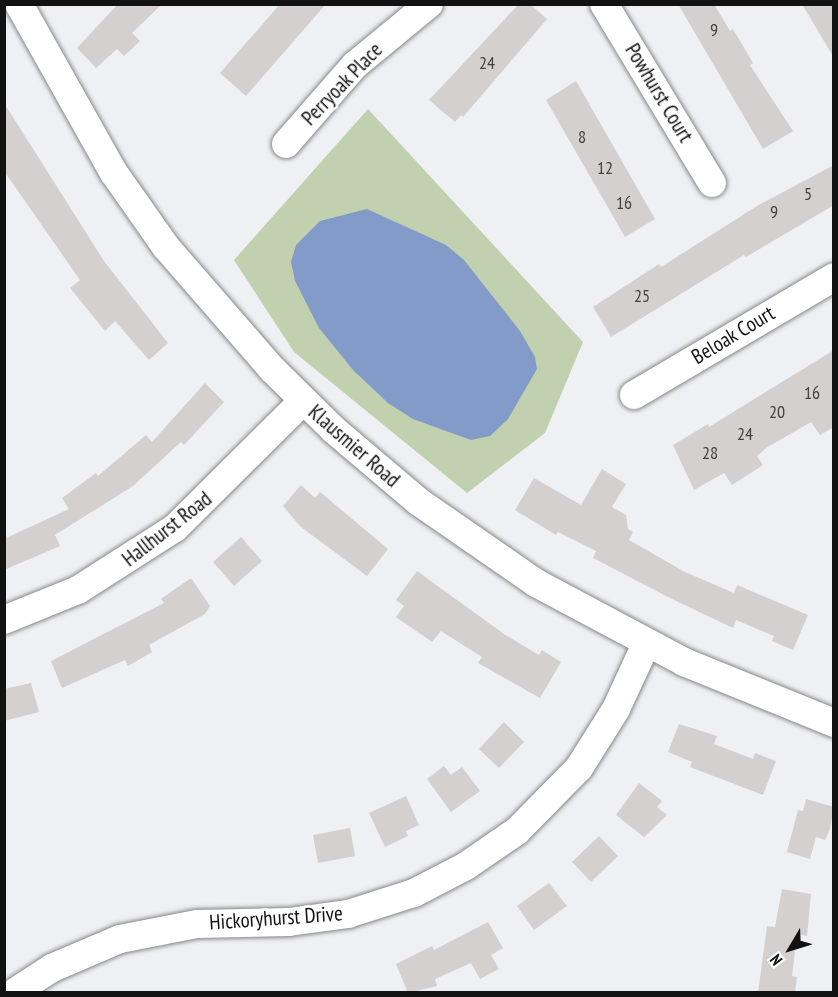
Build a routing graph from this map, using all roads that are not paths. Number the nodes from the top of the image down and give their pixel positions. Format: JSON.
{"nodes":[{"id":1,"x":429,"y":4,"type":"edge"},
{"id":2,"x":604,"y":4,"type":"edge"},
{"id":3,"x":17,"y":8,"type":"edge"},
{"id":4,"x":286,"y":144,"type":"dead end"},
{"id":5,"x":712,"y":183,"type":"dead end"},
{"id":6,"x":834,"y":277,"type":"edge"},
{"id":7,"x":634,"y":395,"type":"dead end"},
{"id":8,"x":303,"y":401,"type":"junction"},
{"id":9,"x":4,"y":620,"type":"edge"},
{"id":10,"x":646,"y":644,"type":"junction"},
{"id":11,"x":834,"y":723,"type":"edge"},
{"id":12,"x":15,"y":993,"type":"edge"}],
"edges":[{"from":1,"to":4,"type":"street","name":"Perryoak Place"},
{"from":2,"to":5,"type":"street","name":"Powhurst Court"},
{"from":3,"to":8,"type":"street","name":"Klausmier Road"},
{"from":6,"to":7,"type":"street","name":"Beloak Court"},
{"from":8,"to":9,"type":"street","name":"Hallhurst Road"},
{"from":8,"to":10,"type":"street","name":"Klausmier Road"},
{"from":10,"to":11,"type":"street","name":"Klausmier Road"},
{"from":10,"to":12,"type":"street","name":"Hickoryhurst Drive"}]}
